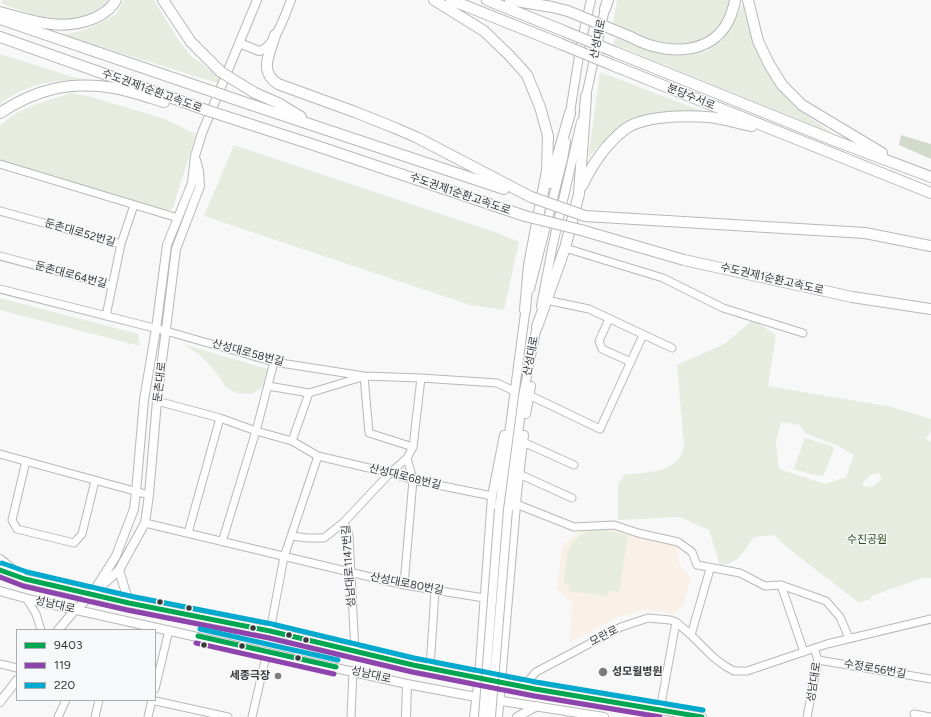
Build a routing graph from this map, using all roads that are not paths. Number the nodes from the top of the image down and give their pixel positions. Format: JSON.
{"nodes":[{"id":1,"x":116,"y":0,"type":"edge"},
{"id":2,"x":163,"y":0,"type":"edge"},
{"id":3,"x":257,"y":0,"type":"edge"},
{"id":4,"x":291,"y":0,"type":"edge"},
{"id":5,"x":434,"y":0,"type":"edge"},
{"id":6,"x":451,"y":0,"type":"edge"},
{"id":7,"x":487,"y":0,"type":"edge"},
{"id":8,"x":510,"y":0,"type":"edge"},
{"id":9,"x":591,"y":0,"type":"edge"},
{"id":10,"x":735,"y":0,"type":"edge"},
{"id":11,"x":748,"y":0,"type":"edge"},
{"id":12,"x":606,"y":3,"type":"edge"},
{"id":13,"x":0,"y":12,"type":"edge"},
{"id":14,"x":0,"y":19,"type":"edge"},
{"id":15,"x":15,"y":20,"type":"junction"},
{"id":16,"x":275,"y":35,"type":"junction"},
{"id":17,"x":0,"y":37,"type":"edge"},
{"id":18,"x":239,"y":43,"type":"junction"},
{"id":19,"x":586,"y":96,"type":"junction"},
{"id":20,"x":206,"y":110,"type":"junction"},
{"id":21,"x":0,"y":113,"type":"edge"},
{"id":22,"x":570,"y":114,"type":"junction"},
{"id":23,"x":320,"y":128,"type":"junction"},
{"id":24,"x":775,"y":130,"type":"junction"},
{"id":25,"x":195,"y":156,"type":"junction"},
{"id":26,"x":0,"y":164,"type":"edge"},
{"id":27,"x":908,"y":168,"type":"junction"},
{"id":28,"x":931,"y":177,"type":"edge"},
{"id":29,"x":931,"y":193,"type":"edge"},
{"id":30,"x":579,"y":194,"type":"junction"},
{"id":31,"x":531,"y":197,"type":"junction"},
{"id":32,"x":134,"y":205,"type":"junction"},
{"id":33,"x":0,"y":211,"type":"edge"},
{"id":34,"x":539,"y":216,"type":"junction"},
{"id":35,"x":178,"y":218,"type":"junction"},
{"id":36,"x":121,"y":244,"type":"junction"},
{"id":37,"x":931,"y":246,"type":"edge"},
{"id":38,"x":565,"y":248,"type":"junction"},
{"id":39,"x":0,"y":256,"type":"edge"},
{"id":40,"x":112,"y":286,"type":"junction"},
{"id":41,"x":0,"y":289,"type":"edge"},
{"id":42,"x":546,"y":300,"type":"junction"},
{"id":43,"x":931,"y":309,"type":"edge"},
{"id":44,"x":525,"y":310,"type":"junction"},
{"id":45,"x":106,"y":316,"type":"junction"},
{"id":46,"x":609,"y":319,"type":"junction"},
{"id":47,"x":537,"y":327,"type":"junction"},
{"id":48,"x":156,"y":329,"type":"junction"},
{"id":49,"x":166,"y":331,"type":"junction"},
{"id":50,"x":803,"y":333,"type":"dead end"},
{"id":51,"x":643,"y":335,"type":"junction"},
{"id":52,"x":672,"y":348,"type":"dead end"},
{"id":53,"x":274,"y":362,"type":"junction"},
{"id":54,"x":631,"y":362,"type":"junction"},
{"id":55,"x":364,"y":376,"type":"junction"},
{"id":56,"x":421,"y":378,"type":"junction"},
{"id":57,"x":268,"y":386,"type":"junction"},
{"id":58,"x":514,"y":391,"type":"junction"},
{"id":59,"x":309,"y":393,"type":"junction"},
{"id":60,"x":529,"y":395,"type":"junction"},
{"id":61,"x":157,"y":401,"type":"junction"},
{"id":62,"x":220,"y":418,"type":"junction"},
{"id":63,"x":256,"y":431,"type":"junction"},
{"id":64,"x":292,"y":441,"type":"junction"},
{"id":65,"x":523,"y":442,"type":"junction"},
{"id":66,"x":413,"y":447,"type":"junction"},
{"id":67,"x":0,"y":454,"type":"edge"},
{"id":68,"x":318,"y":456,"type":"junction"},
{"id":69,"x":407,"y":458,"type":"junction"},
{"id":70,"x":26,"y":461,"type":"junction"},
{"id":71,"x":574,"y":465,"type":"dead end"},
{"id":72,"x":390,"y":473,"type":"junction"},
{"id":73,"x":519,"y":474,"type":"junction"},
{"id":74,"x":413,"y":480,"type":"junction"},
{"id":75,"x":95,"y":481,"type":"junction"},
{"id":76,"x":136,"y":492,"type":"junction"},
{"id":77,"x":149,"y":496,"type":"junction"},
{"id":78,"x":492,"y":496,"type":"junction"},
{"id":79,"x":572,"y":498,"type":"dead end"},
{"id":80,"x":516,"y":504,"type":"junction"},
{"id":81,"x":344,"y":522,"type":"junction"},
{"id":82,"x":145,"y":523,"type":"junction"},
{"id":83,"x":188,"y":533,"type":"junction"},
{"id":84,"x":291,"y":536,"type":"junction"},
{"id":85,"x":222,"y":542,"type":"junction"},
{"id":86,"x":284,"y":557,"type":"junction"},
{"id":87,"x":0,"y":559,"type":"edge"},
{"id":88,"x":710,"y":569,"type":"junction"},
{"id":89,"x":0,"y":570,"type":"edge"},
{"id":90,"x":119,"y":570,"type":"junction"},
{"id":91,"x":351,"y":573,"type":"junction"},
{"id":92,"x":24,"y":579,"type":"junction"},
{"id":93,"x":404,"y":585,"type":"junction"},
{"id":94,"x":781,"y":585,"type":"junction"},
{"id":95,"x":435,"y":590,"type":"junction"},
{"id":96,"x":0,"y":591,"type":"edge"},
{"id":97,"x":92,"y":594,"type":"junction"},
{"id":98,"x":484,"y":598,"type":"junction"},
{"id":99,"x":27,"y":599,"type":"junction"},
{"id":100,"x":130,"y":603,"type":"junction"},
{"id":101,"x":75,"y":610,"type":"junction"},
{"id":102,"x":931,"y":619,"type":"edge"},
{"id":103,"x":676,"y":622,"type":"junction"},
{"id":104,"x":41,"y":629,"type":"edge"},
{"id":105,"x":59,"y":629,"type":"edge"},
{"id":106,"x":169,"y":630,"type":"junction"},
{"id":107,"x":270,"y":631,"type":"junction"},
{"id":108,"x":691,"y":635,"type":"junction"},
{"id":109,"x":849,"y":638,"type":"junction"},
{"id":110,"x":814,"y":648,"type":"junction"},
{"id":111,"x":267,"y":652,"type":"junction"},
{"id":112,"x":355,"y":652,"type":"junction"},
{"id":113,"x":804,"y":652,"type":"junction"},
{"id":114,"x":818,"y":660,"type":"junction"},
{"id":115,"x":0,"y":664,"type":"edge"},
{"id":116,"x":16,"y":668,"type":"edge"},
{"id":117,"x":430,"y":668,"type":"junction"},
{"id":118,"x":353,"y":671,"type":"junction"},
{"id":119,"x":479,"y":678,"type":"junction"},
{"id":120,"x":931,"y":679,"type":"edge"},
{"id":121,"x":16,"y":681,"type":"edge"},
{"id":122,"x":501,"y":682,"type":"junction"},
{"id":123,"x":407,"y":684,"type":"junction"},
{"id":124,"x":156,"y":685,"type":"edge"},
{"id":125,"x":523,"y":687,"type":"junction"},
{"id":126,"x":476,"y":697,"type":"junction"},
{"id":127,"x":500,"y":700,"type":"junction"},
{"id":128,"x":66,"y":701,"type":"edge"},
{"id":129,"x":99,"y":701,"type":"edge"},
{"id":130,"x":152,"y":701,"type":"edge"},
{"id":131,"x":156,"y":701,"type":"edge"},
{"id":132,"x":0,"y":702,"type":"edge"},
{"id":133,"x":537,"y":706,"type":"junction"},
{"id":134,"x":660,"y":710,"type":"junction"},
{"id":135,"x":202,"y":714,"type":"edge"},
{"id":136,"x":914,"y":714,"type":"dead end"},
{"id":137,"x":58,"y":717,"type":"edge"},
{"id":138,"x":95,"y":717,"type":"edge"},
{"id":139,"x":148,"y":717,"type":"edge"},
{"id":140,"x":228,"y":717,"type":"edge"},
{"id":141,"x":252,"y":717,"type":"edge"},
{"id":142,"x":351,"y":717,"type":"edge"},
{"id":143,"x":406,"y":717,"type":"edge"},
{"id":144,"x":474,"y":717,"type":"edge"},
{"id":145,"x":483,"y":717,"type":"edge"},
{"id":146,"x":491,"y":717,"type":"edge"},
{"id":147,"x":498,"y":717,"type":"edge"},
{"id":148,"x":517,"y":717,"type":"edge"},
{"id":149,"x":604,"y":717,"type":"edge"},
{"id":150,"x":702,"y":717,"type":"edge"},
{"id":151,"x":808,"y":717,"type":"edge"},
{"id":152,"x":930,"y":717,"type":"edge"}],
"edges":[{"from":1,"to":15,"type":"highway"},
{"from":2,"to":23,"type":"highway","bridge":true},
{"from":3,"to":18,"type":"main road"},
{"from":4,"to":16,"type":"main road"},
{"from":5,"to":34,"type":"highway"},
{"from":6,"to":24,"type":"highway","name":"분당수서로","bridge":true},
{"from":7,"to":27,"type":"highway","name":"분당수서로","bridge":true},
{"from":8,"to":10,"type":"highway","bridge":true},
{"from":9,"to":22,"type":"main road","name":"산성대로"},
{"from":11,"to":27,"type":"highway"},
{"from":12,"to":19,"type":"main road","name":"산성대로"},
{"from":13,"to":15,"type":"highway"},
{"from":14,"to":15,"type":"highway","name":"수도권제1순환고속도로"},
{"from":15,"to":23,"type":"highway","name":"수도권제1순환고속도로","bridge":true},
{"from":16,"to":18,"type":"main road"},
{"from":16,"to":31,"type":"highway"},
{"from":17,"to":20,"type":"highway","name":"수도권제1순환고속도로"},
{"from":18,"to":25,"type":"main road","name":"둔촌대로"},
{"from":19,"to":30,"type":"highway"},
{"from":19,"to":47,"type":"main road","name":"산성대로"},
{"from":20,"to":21,"type":"highway"},
{"from":20,"to":43,"type":"highway","name":"수도권제1순환고속도로","bridge":true},
{"from":22,"to":34,"type":"highway"},
{"from":22,"to":44,"type":"main road","name":"산성대로"},
{"from":23,"to":31,"type":"highway","name":"수도권제1순환고속도로"},
{"from":24,"to":29,"type":"highway","name":"분당수서로"},
{"from":24,"to":30,"type":"highway"},
{"from":25,"to":35,"type":"main road","name":"둔촌대로"},
{"from":25,"to":49,"type":"main road","name":"둔촌대로"},
{"from":26,"to":32,"type":"street"},
{"from":27,"to":28,"type":"highway","name":"분당수서로"},
{"from":30,"to":38,"type":"highway"},
{"from":31,"to":37,"type":"highway","name":"수도권제1순환고속도로","bridge":true},
{"from":32,"to":35,"type":"street"},
{"from":32,"to":36,"type":"street","name":"둔촌대로52번길"},
{"from":33,"to":36,"type":"street","name":"둔촌대로52번길"},
{"from":34,"to":44,"type":"highway"},
{"from":35,"to":48,"type":"main road","name":"둔촌대로"},
{"from":36,"to":40,"type":"street"},
{"from":38,"to":42,"type":"highway"},
{"from":38,"to":50,"type":"street"},
{"from":39,"to":40,"type":"street","name":"둔촌대로64번길"},
{"from":40,"to":45,"type":"street","name":"둔촌대로64번길"},
{"from":41,"to":45,"type":"street"},
{"from":42,"to":46,"type":"street"},
{"from":42,"to":47,"type":"highway"},
{"from":44,"to":58,"type":"main road","name":"산성대로"},
{"from":45,"to":48,"type":"street"},
{"from":46,"to":51,"type":"street"},
{"from":46,"to":54,"type":"street"},
{"from":47,"to":60,"type":"main road"},
{"from":47,"to":146,"type":"main road","name":"산성대로","bridge":true},
{"from":48,"to":49,"type":"street","name":"산성대로58번길"},
{"from":48,"to":76,"type":"main road","name":"둔촌대로"},
{"from":49,"to":53,"type":"street","name":"산성대로58번길"},
{"from":49,"to":61,"type":"main road","name":"둔촌대로"},
{"from":51,"to":52,"type":"street"},
{"from":51,"to":54,"type":"street"},
{"from":53,"to":55,"type":"street","name":"산성대로58번길"},
{"from":53,"to":57,"type":"street"},
{"from":54,"to":60,"type":"street"},
{"from":55,"to":56,"type":"street","name":"산성대로58번길"},
{"from":55,"to":59,"type":"street"},
{"from":55,"to":66,"type":"street"},
{"from":56,"to":58,"type":"street","name":"산성대로58번길"},
{"from":56,"to":66,"type":"street"},
{"from":57,"to":59,"type":"street"},
{"from":57,"to":63,"type":"street"},
{"from":58,"to":78,"type":"main road"},
{"from":58,"to":145,"type":"main road","name":"산성대로","bridge":true},
{"from":59,"to":64,"type":"street"},
{"from":60,"to":65,"type":"main road"},
{"from":61,"to":62,"type":"street","name":"산성대로68번길"},
{"from":61,"to":77,"type":"main road","name":"둔촌대로"},
{"from":62,"to":63,"type":"street","name":"산성대로68번길"},
{"from":62,"to":83,"type":"street"},
{"from":63,"to":64,"type":"street","name":"산성대로68번길"},
{"from":63,"to":85,"type":"street"},
{"from":64,"to":68,"type":"street","name":"산성대로68번길"},
{"from":65,"to":71,"type":"street"},
{"from":65,"to":73,"type":"main road"},
{"from":66,"to":69,"type":"street","name":"성남대로1147번길"},
{"from":67,"to":70,"type":"street"},
{"from":68,"to":72,"type":"street","name":"산성대로68번길"},
{"from":68,"to":84,"type":"street"},
{"from":69,"to":72,"type":"street","name":"성남대로1147번길"},
{"from":69,"to":74,"type":"street"},
{"from":70,"to":75,"type":"street"},
{"from":70,"to":75,"type":"street"},
{"from":72,"to":74,"type":"street","name":"산성대로68번길"},
{"from":72,"to":81,"type":"street","name":"성남대로1147번길"},
{"from":73,"to":79,"type":"street"},
{"from":73,"to":80,"type":"main road"},
{"from":74,"to":78,"type":"street","name":"산성대로68번길"},
{"from":74,"to":93,"type":"street"},
{"from":75,"to":76,"type":"street"},
{"from":76,"to":77,"type":"street"},
{"from":76,"to":97,"type":"main road","name":"둔촌대로"},
{"from":77,"to":82,"type":"main road","name":"둔촌대로"},
{"from":78,"to":98,"type":"main road"},
{"from":80,"to":88,"type":"street"},
{"from":80,"to":122,"type":"main road"},
{"from":81,"to":84,"type":"street"},
{"from":81,"to":91,"type":"street","name":"성남대로1147번길"},
{"from":82,"to":83,"type":"street","name":"산성대로80번길"},
{"from":82,"to":90,"type":"main road","name":"둔촌대로"},
{"from":83,"to":85,"type":"street","name":"산성대로80번길"},
{"from":84,"to":86,"type":"street"},
{"from":85,"to":86,"type":"street","name":"산성대로80번길"},
{"from":86,"to":91,"type":"street","name":"산성대로80번길"},
{"from":86,"to":107,"type":"street"},
{"from":87,"to":92,"type":"main road"},
{"from":88,"to":94,"type":"street"},
{"from":88,"to":108,"type":"street"},
{"from":89,"to":92,"type":"main road","name":"성남대로"},
{"from":90,"to":97,"type":"main road","name":"둔촌대로"},
{"from":90,"to":100,"type":"main road"},
{"from":91,"to":93,"type":"street","name":"산성대로80번길"},
{"from":91,"to":112,"type":"street","name":"성남대로1147번길"},
{"from":92,"to":97,"type":"main road","name":"성남대로"},
{"from":93,"to":95,"type":"street","name":"산성대로80번길"},
{"from":94,"to":109,"type":"street"},
{"from":94,"to":113,"type":"street"},
{"from":95,"to":98,"type":"street","name":"산성대로80번길"},
{"from":95,"to":117,"type":"street"},
{"from":96,"to":99,"type":"main road","name":"성남대로"},
{"from":97,"to":100,"type":"main road","name":"성남대로"},
{"from":97,"to":101,"type":"main road","name":"둔촌대로"},
{"from":98,"to":119,"type":"main road"},
{"from":99,"to":101,"type":"main road","name":"성남대로"},
{"from":99,"to":104,"type":"street"},
{"from":100,"to":107,"type":"main road","name":"성남대로"},
{"from":101,"to":105,"type":"main road","name":"둔촌대로"},
{"from":101,"to":106,"type":"main road","name":"성남대로"},
{"from":102,"to":109,"type":"street"},
{"from":103,"to":108,"type":"street"},
{"from":103,"to":125,"type":"street","name":"모란로"},
{"from":103,"to":134,"type":"street"},
{"from":106,"to":111,"type":"main road","name":"성남대로"},
{"from":106,"to":124,"type":"street"},
{"from":107,"to":112,"type":"main road","name":"성남대로"},
{"from":108,"to":113,"type":"street"},
{"from":109,"to":110,"type":"street"},
{"from":110,"to":113,"type":"street"},
{"from":110,"to":114,"type":"street","name":"성남대로"},
{"from":111,"to":118,"type":"main road","name":"성남대로"},
{"from":111,"to":141,"type":"street"},
{"from":112,"to":117,"type":"main road","name":"성남대로"},
{"from":114,"to":120,"type":"street","name":"수정로56번길"},
{"from":114,"to":151,"type":"street","name":"성남대로"},
{"from":115,"to":116,"type":"street"},
{"from":117,"to":119,"type":"main road","name":"성남대로"},
{"from":118,"to":123,"type":"main road","name":"성남대로"},
{"from":118,"to":142,"type":"street"},
{"from":119,"to":122,"type":"main road","name":"성남대로"},
{"from":119,"to":126,"type":"main road"},
{"from":121,"to":132,"type":"main road"},
{"from":122,"to":125,"type":"main road","name":"성남대로"},
{"from":122,"to":127,"type":"main road"},
{"from":123,"to":126,"type":"main road","name":"성남대로"},
{"from":123,"to":143,"type":"main road"},
{"from":125,"to":134,"type":"main road","name":"성남대로"},
{"from":126,"to":127,"type":"main road","name":"성남대로"},
{"from":126,"to":144,"type":"main road"},
{"from":127,"to":133,"type":"main road","name":"성남대로"},
{"from":127,"to":147,"type":"main road"},
{"from":128,"to":137,"type":"street"},
{"from":129,"to":138,"type":"street"},
{"from":130,"to":139,"type":"street"},
{"from":131,"to":135,"type":"street"},
{"from":133,"to":148,"type":"main road"},
{"from":133,"to":149,"type":"main road","name":"성남대로"},
{"from":134,"to":150,"type":"main road","name":"성남대로"},
{"from":135,"to":140,"type":"street"},
{"from":136,"to":152,"type":"street"}]}
